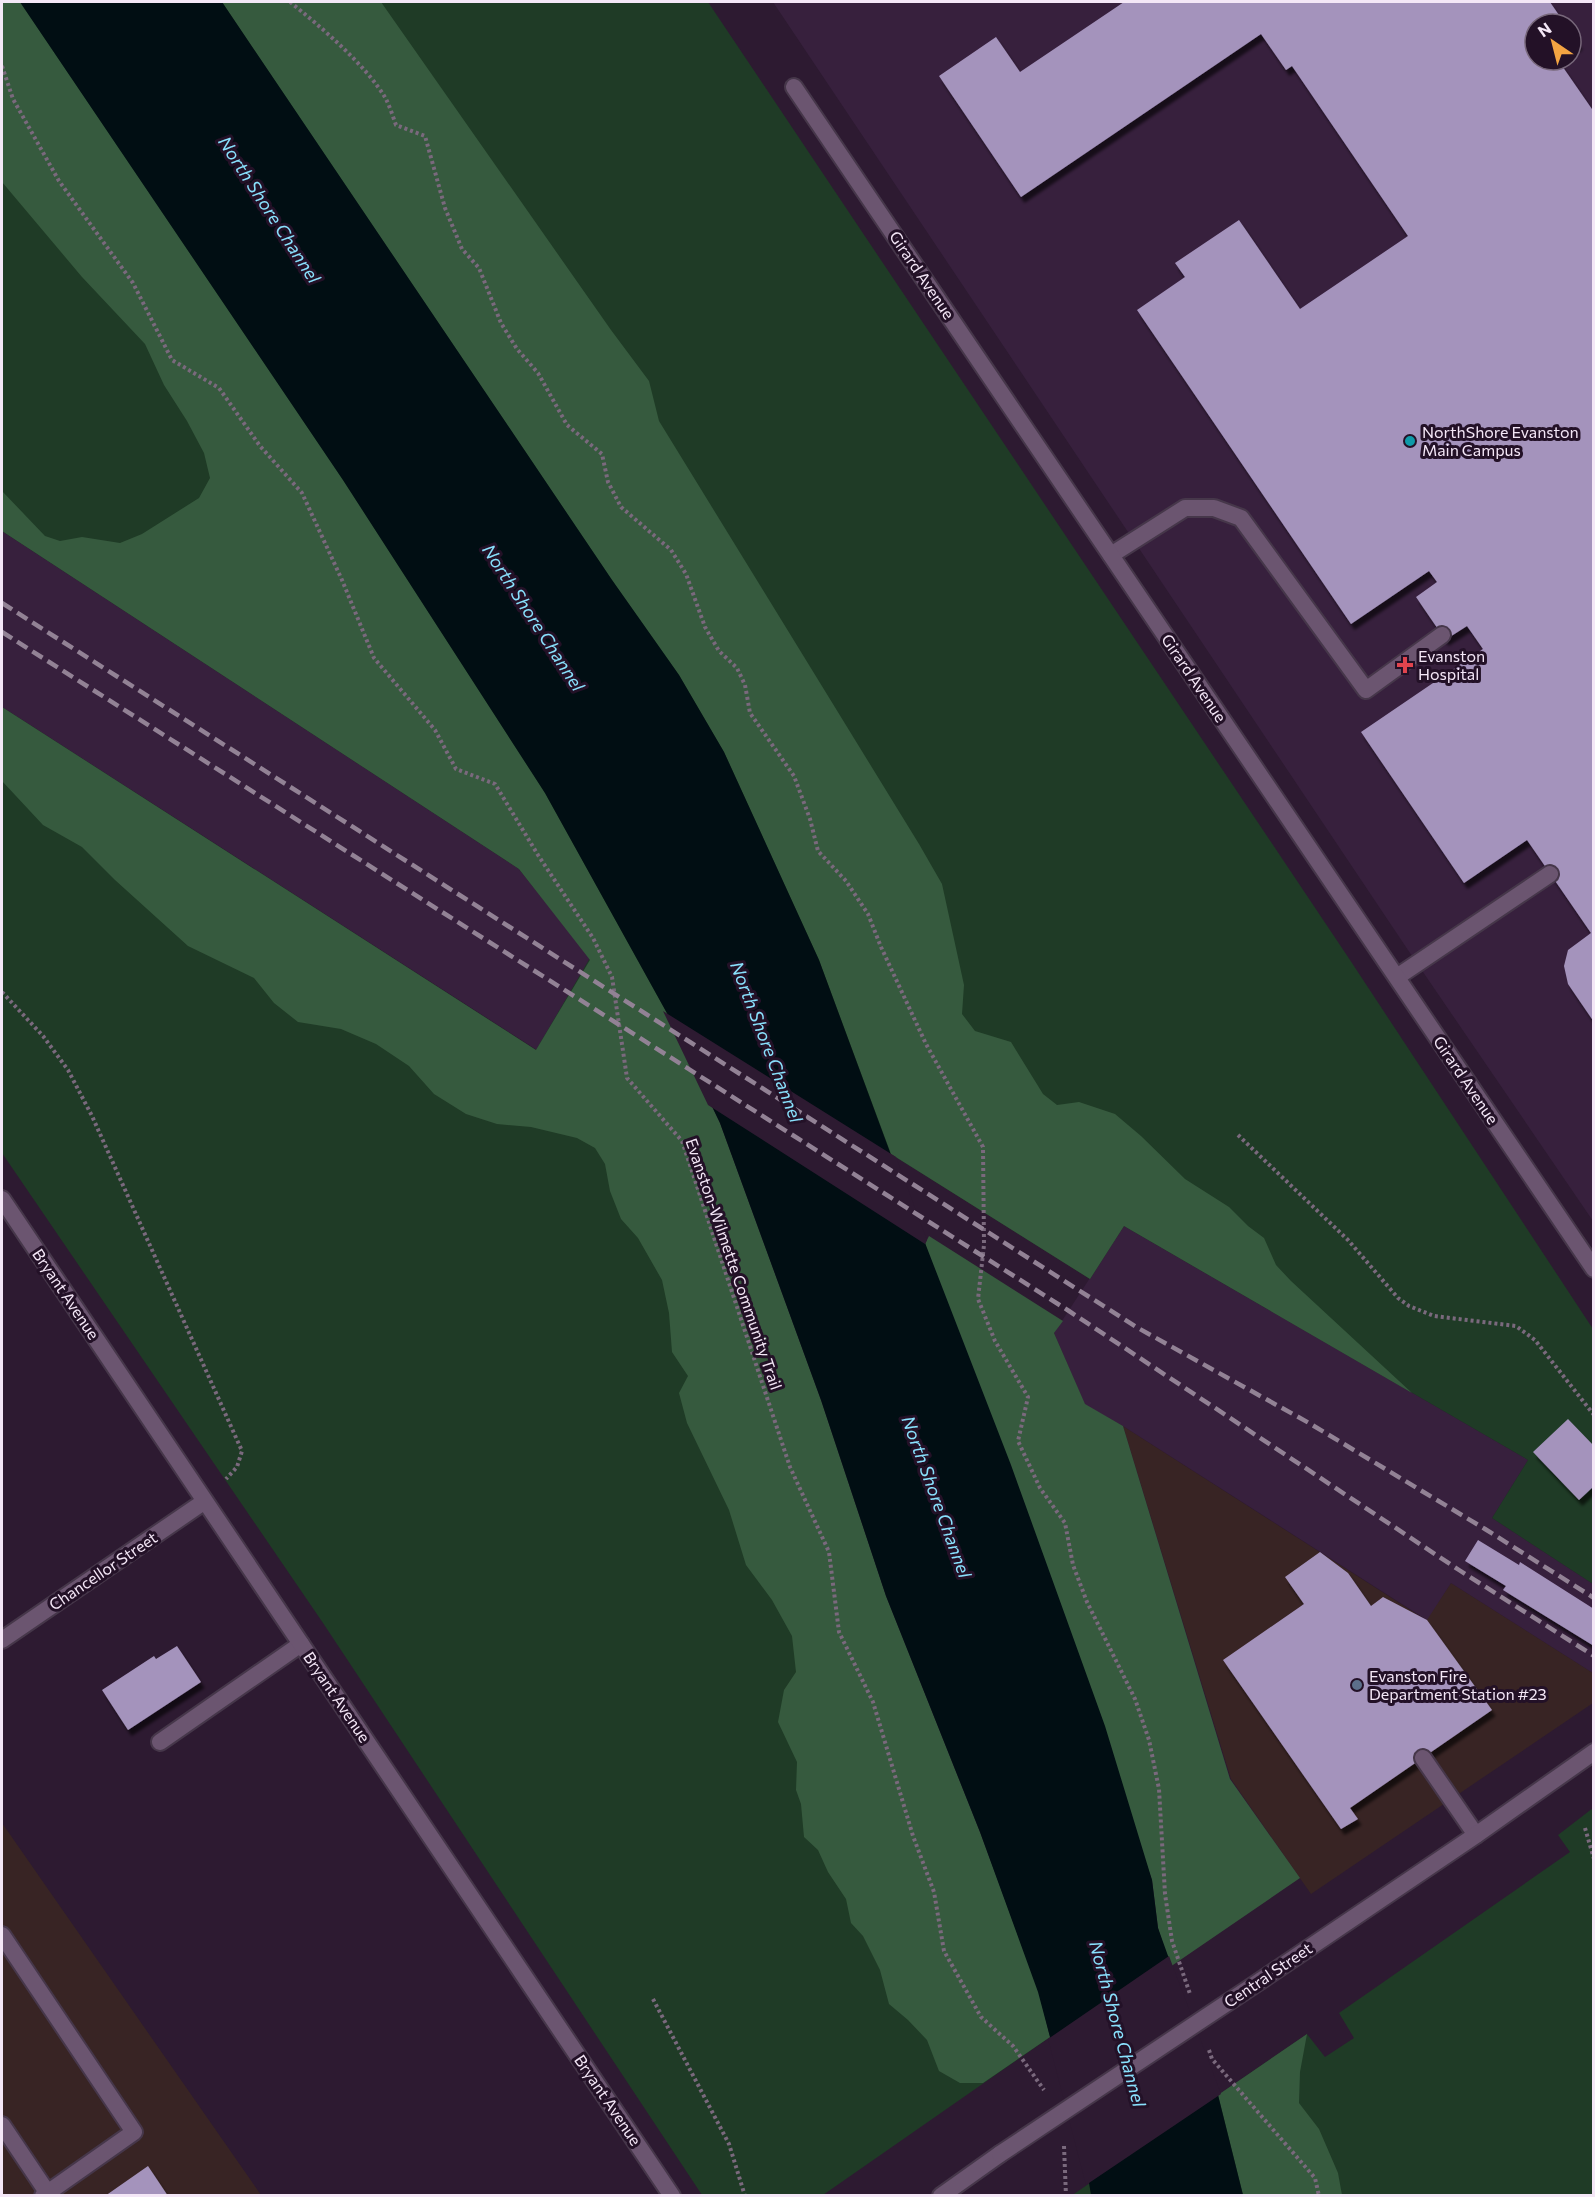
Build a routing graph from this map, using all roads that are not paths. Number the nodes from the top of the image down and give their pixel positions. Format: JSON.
{"nodes":[{"id":1,"x":794,"y":87,"type":"dead end"},
{"id":2,"x":1111,"y":555,"type":"junction"},
{"id":3,"x":1442,"y":636,"type":"dead end"},
{"id":4,"x":1550,"y":874,"type":"dead end"},
{"id":5,"x":1397,"y":977,"type":"junction"},
{"id":6,"x":2,"y":1199,"type":"edge"},
{"id":7,"x":1593,"y":1269,"type":"edge"},
{"id":8,"x":205,"y":1501,"type":"junction"},
{"id":9,"x":2,"y":1640,"type":"edge"},
{"id":10,"x":301,"y":1644,"type":"junction"},
{"id":11,"x":160,"y":1742,"type":"dead end"},
{"id":12,"x":1593,"y":1752,"type":"edge"},
{"id":13,"x":1423,"y":1758,"type":"dead end"},
{"id":14,"x":1476,"y":1835,"type":"junction"},
{"id":15,"x":2,"y":1935,"type":"edge"},
{"id":16,"x":2,"y":2125,"type":"edge"},
{"id":17,"x":45,"y":2194,"type":"edge"},
{"id":18,"x":672,"y":2196,"type":"edge"},
{"id":19,"x":941,"y":2196,"type":"edge"}],
"edges":[{"from":1,"to":2,"type":"street","name":"Girard Avenue"},
{"from":2,"to":3,"type":"street"},
{"from":2,"to":5,"type":"street","name":"Girard Avenue"},
{"from":4,"to":5,"type":"street"},
{"from":5,"to":7,"type":"street","name":"Girard Avenue"},
{"from":6,"to":8,"type":"street","name":"Bryant Avenue"},
{"from":8,"to":9,"type":"street","name":"Chancellor Street"},
{"from":8,"to":10,"type":"street","name":"Bryant Avenue"},
{"from":10,"to":11,"type":"street"},
{"from":10,"to":18,"type":"street","name":"Bryant Avenue"},
{"from":12,"to":14,"type":"street","name":"Central Street"},
{"from":13,"to":14,"type":"street"},
{"from":14,"to":19,"type":"street","name":"Central Street","bridge":true},
{"from":15,"to":17,"type":"street"},
{"from":16,"to":17,"type":"street"}]}
